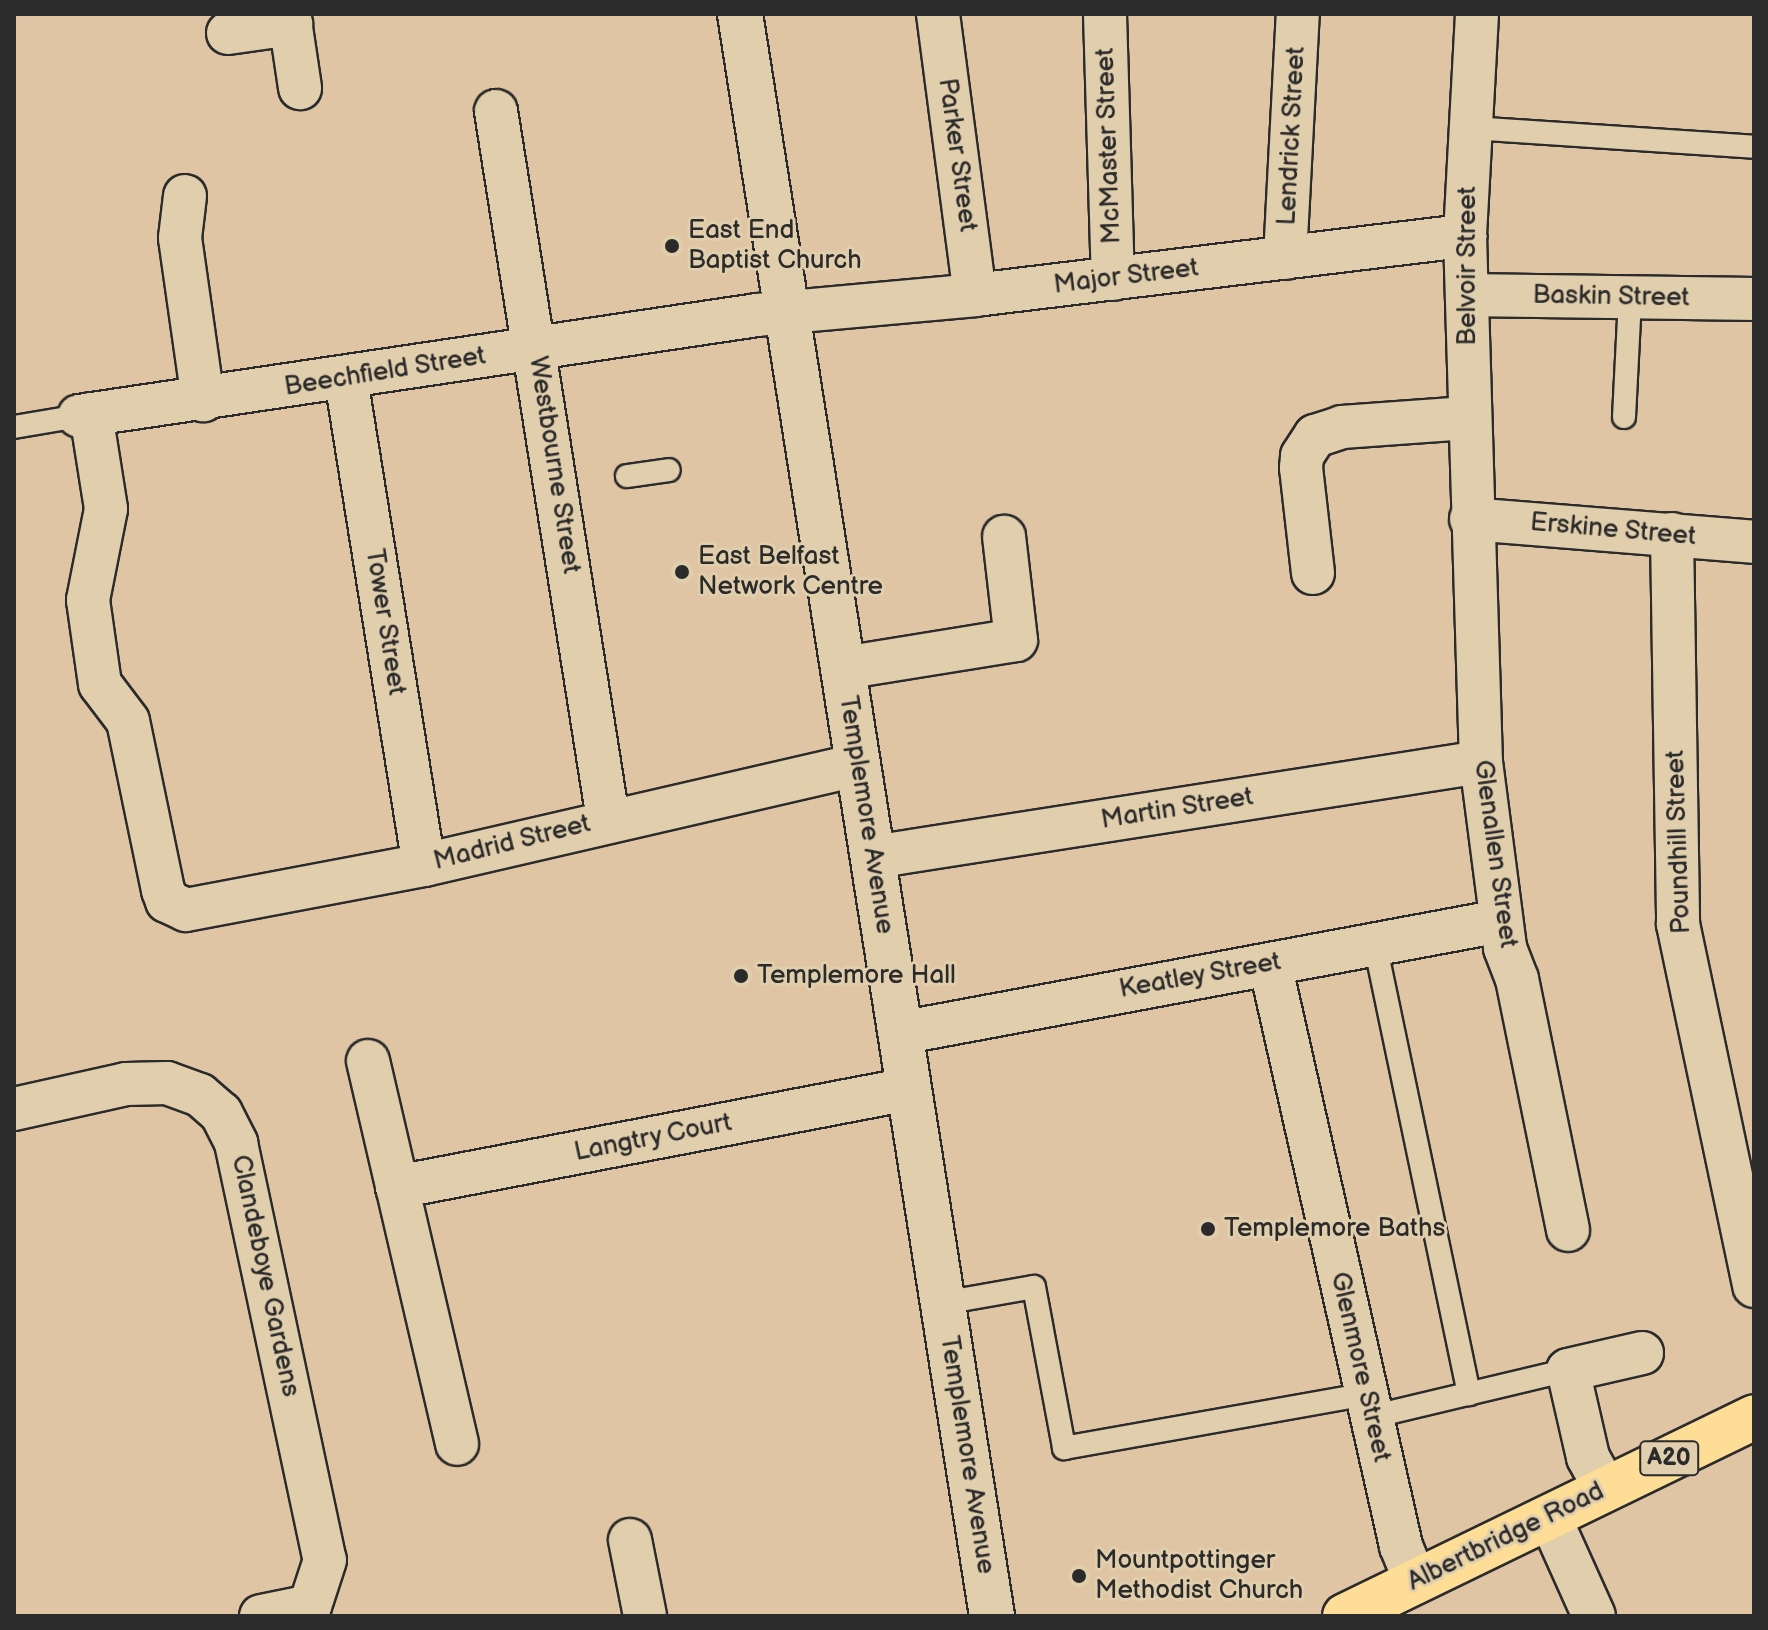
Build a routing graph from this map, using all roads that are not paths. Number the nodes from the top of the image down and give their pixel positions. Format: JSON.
{"nodes":[{"id":1,"x":740,"y":14,"type":"edge"},
{"id":2,"x":938,"y":14,"type":"edge"},
{"id":3,"x":1105,"y":14,"type":"edge"},
{"id":4,"x":1298,"y":14,"type":"edge"},
{"id":5,"x":1477,"y":14,"type":"edge"},
{"id":6,"x":290,"y":19,"type":"edge"},
{"id":7,"x":228,"y":33,"type":"dead end"},
{"id":8,"x":300,"y":88,"type":"dead end"},
{"id":9,"x":496,"y":111,"type":"dead end"},
{"id":10,"x":1471,"y":128,"type":"junction"},
{"id":11,"x":1754,"y":147,"type":"edge"},
{"id":12,"x":185,"y":196,"type":"dead end"},
{"id":13,"x":1465,"y":236,"type":"junction"},
{"id":14,"x":1285,"y":258,"type":"junction"},
{"id":15,"x":1113,"y":279,"type":"junction"},
{"id":16,"x":975,"y":295,"type":"junction"},
{"id":17,"x":1467,"y":295,"type":"junction"},
{"id":18,"x":1630,"y":297,"type":"junction"},
{"id":19,"x":1754,"y":299,"type":"edge"},
{"id":20,"x":787,"y":312,"type":"junction"},
{"id":21,"x":536,"y":347,"type":"junction"},
{"id":22,"x":346,"y":379,"type":"junction"},
{"id":23,"x":203,"y":400,"type":"junction"},
{"id":24,"x":85,"y":415,"type":"junction"},
{"id":25,"x":1624,"y":417,"type":"dead end"},
{"id":26,"x":1467,"y":418,"type":"junction"},
{"id":27,"x":14,"y":427,"type":"edge"},
{"id":28,"x":669,"y":470,"type":"dead end"},
{"id":29,"x":627,"y":476,"type":"dead end"},
{"id":30,"x":1471,"y":519,"type":"junction"},
{"id":31,"x":1672,"y":534,"type":"junction"},
{"id":32,"x":1004,"y":537,"type":"dead end"},
{"id":33,"x":1754,"y":542,"type":"edge"},
{"id":34,"x":1313,"y":573,"type":"dead end"},
{"id":35,"x":843,"y":668,"type":"junction"},
{"id":36,"x":1481,"y":762,"type":"junction"},
{"id":37,"x":858,"y":765,"type":"junction"},
{"id":38,"x":608,"y":819,"type":"junction"},
{"id":39,"x":873,"y":857,"type":"junction"},
{"id":40,"x":424,"y":865,"type":"junction"},
{"id":41,"x":1500,"y":921,"type":"junction"},
{"id":42,"x":1375,"y":944,"type":"junction"},
{"id":43,"x":1270,"y":964,"type":"junction"},
{"id":44,"x":900,"y":1033,"type":"junction"},
{"id":45,"x":368,"y":1061,"type":"dead end"},
{"id":46,"x":909,"y":1089,"type":"junction"},
{"id":47,"x":14,"y":1109,"type":"edge"},
{"id":48,"x":397,"y":1187,"type":"junction"},
{"id":49,"x":1568,"y":1230,"type":"dead end"},
{"id":50,"x":1754,"y":1286,"type":"edge"},
{"id":51,"x":943,"y":1303,"type":"junction"},
{"id":52,"x":1642,"y":1353,"type":"dead end"},
{"id":53,"x":1568,"y":1370,"type":"junction"},
{"id":54,"x":1469,"y":1394,"type":"junction"},
{"id":55,"x":1369,"y":1406,"type":"junction"},
{"id":56,"x":1754,"y":1417,"type":"edge"},
{"id":57,"x":457,"y":1444,"type":"dead end"},
{"id":58,"x":1605,"y":1488,"type":"junction"},
{"id":59,"x":1550,"y":1518,"type":"junction"},
{"id":60,"x":630,"y":1540,"type":"dead end"},
{"id":61,"x":1415,"y":1581,"type":"junction"},
{"id":62,"x":311,"y":1611,"type":"edge"},
{"id":63,"x":261,"y":1616,"type":"edge"},
{"id":64,"x":645,"y":1616,"type":"edge"},
{"id":65,"x":992,"y":1616,"type":"edge"},
{"id":66,"x":1345,"y":1616,"type":"edge"},
{"id":67,"x":1594,"y":1616,"type":"edge"}],
"edges":[{"from":1,"to":20,"type":"street","name":"Templemore Avenue"},
{"from":2,"to":16,"type":"street","name":"Parker Street"},
{"from":3,"to":15,"type":"street","name":"McMaster Street"},
{"from":4,"to":14,"type":"street","name":"Lendrick Street"},
{"from":5,"to":10,"type":"street","name":"Belvoir Street"},
{"from":6,"to":7,"type":"street"},
{"from":6,"to":8,"type":"street"},
{"from":9,"to":21,"type":"street","name":"Westbourne Street"},
{"from":10,"to":11,"type":"lane"},
{"from":10,"to":13,"type":"street","name":"Belvoir Street"},
{"from":12,"to":23,"type":"street"},
{"from":13,"to":14,"type":"street","name":"Major Street"},
{"from":13,"to":17,"type":"street","name":"Belvoir Street"},
{"from":14,"to":15,"type":"street","name":"Major Street"},
{"from":15,"to":16,"type":"street","name":"Major Street"},
{"from":16,"to":20,"type":"street","name":"Major Street"},
{"from":17,"to":18,"type":"street","name":"Baskin Street"},
{"from":17,"to":26,"type":"street","name":"Belvoir Street"},
{"from":18,"to":19,"type":"street","name":"Baskin Street"},
{"from":18,"to":25,"type":"lane"},
{"from":20,"to":21,"type":"street","name":"Beechfield Street"},
{"from":20,"to":35,"type":"street","name":"Templemore Avenue"},
{"from":21,"to":22,"type":"street","name":"Beechfield Street"},
{"from":21,"to":38,"type":"street","name":"Westbourne Street"},
{"from":22,"to":23,"type":"street","name":"Beechfield Street"},
{"from":22,"to":40,"type":"street","name":"Tower Street"},
{"from":23,"to":24,"type":"street","name":"Beechfield Street"},
{"from":24,"to":27,"type":"lane"},
{"from":24,"to":40,"type":"street","name":"Madrid Street"},
{"from":26,"to":30,"type":"street","name":"Belvoir Street"},
{"from":26,"to":34,"type":"street"},
{"from":28,"to":29,"type":"lane"},
{"from":30,"to":31,"type":"street","name":"Erskine Street"},
{"from":30,"to":36,"type":"street","name":"Glenallen Street"},
{"from":31,"to":33,"type":"street","name":"Erskine Street"},
{"from":31,"to":50,"type":"street","name":"Poundhill Street"},
{"from":32,"to":35,"type":"street"},
{"from":35,"to":37,"type":"street","name":"Templemore Avenue"},
{"from":36,"to":39,"type":"street","name":"Martin Street"},
{"from":36,"to":41,"type":"street","name":"Glenallen Street"},
{"from":37,"to":38,"type":"street","name":"Madrid Street"},
{"from":37,"to":39,"type":"street","name":"Templemore Avenue"},
{"from":38,"to":40,"type":"street","name":"Madrid Street"},
{"from":39,"to":44,"type":"street","name":"Templemore Avenue"},
{"from":41,"to":42,"type":"street","name":"Keatley Street"},
{"from":41,"to":49,"type":"street","name":"Glenallen Street"},
{"from":42,"to":43,"type":"street","name":"Keatley Street"},
{"from":42,"to":54,"type":"lane"},
{"from":43,"to":44,"type":"street","name":"Keatley Street"},
{"from":43,"to":55,"type":"street","name":"Glenmore Street"},
{"from":44,"to":46,"type":"street","name":"Templemore Avenue"},
{"from":45,"to":48,"type":"street"},
{"from":46,"to":48,"type":"street","name":"Langtry Court"},
{"from":46,"to":51,"type":"street","name":"Templemore Avenue"},
{"from":47,"to":62,"type":"street","name":"Clandeboye Gardens"},
{"from":48,"to":57,"type":"street"},
{"from":51,"to":55,"type":"lane"},
{"from":51,"to":65,"type":"street","name":"Templemore Avenue"},
{"from":52,"to":53,"type":"street"},
{"from":53,"to":54,"type":"lane"},
{"from":53,"to":58,"type":"street"},
{"from":54,"to":55,"type":"lane"},
{"from":55,"to":61,"type":"street","name":"Glenmore Street"},
{"from":56,"to":58,"type":"main road","name":"Albertbridge Road","number":"A20"},
{"from":58,"to":59,"type":"main road","name":"Albertbridge Road","number":"A20"},
{"from":59,"to":61,"type":"main road","name":"Albertbridge Road","number":"A20"},
{"from":59,"to":67,"type":"street"},
{"from":60,"to":64,"type":"street"},
{"from":61,"to":66,"type":"main road","name":"Albertbridge Road","number":"A20"},
{"from":62,"to":63,"type":"street","name":"Clandeboye Gardens"}]}
